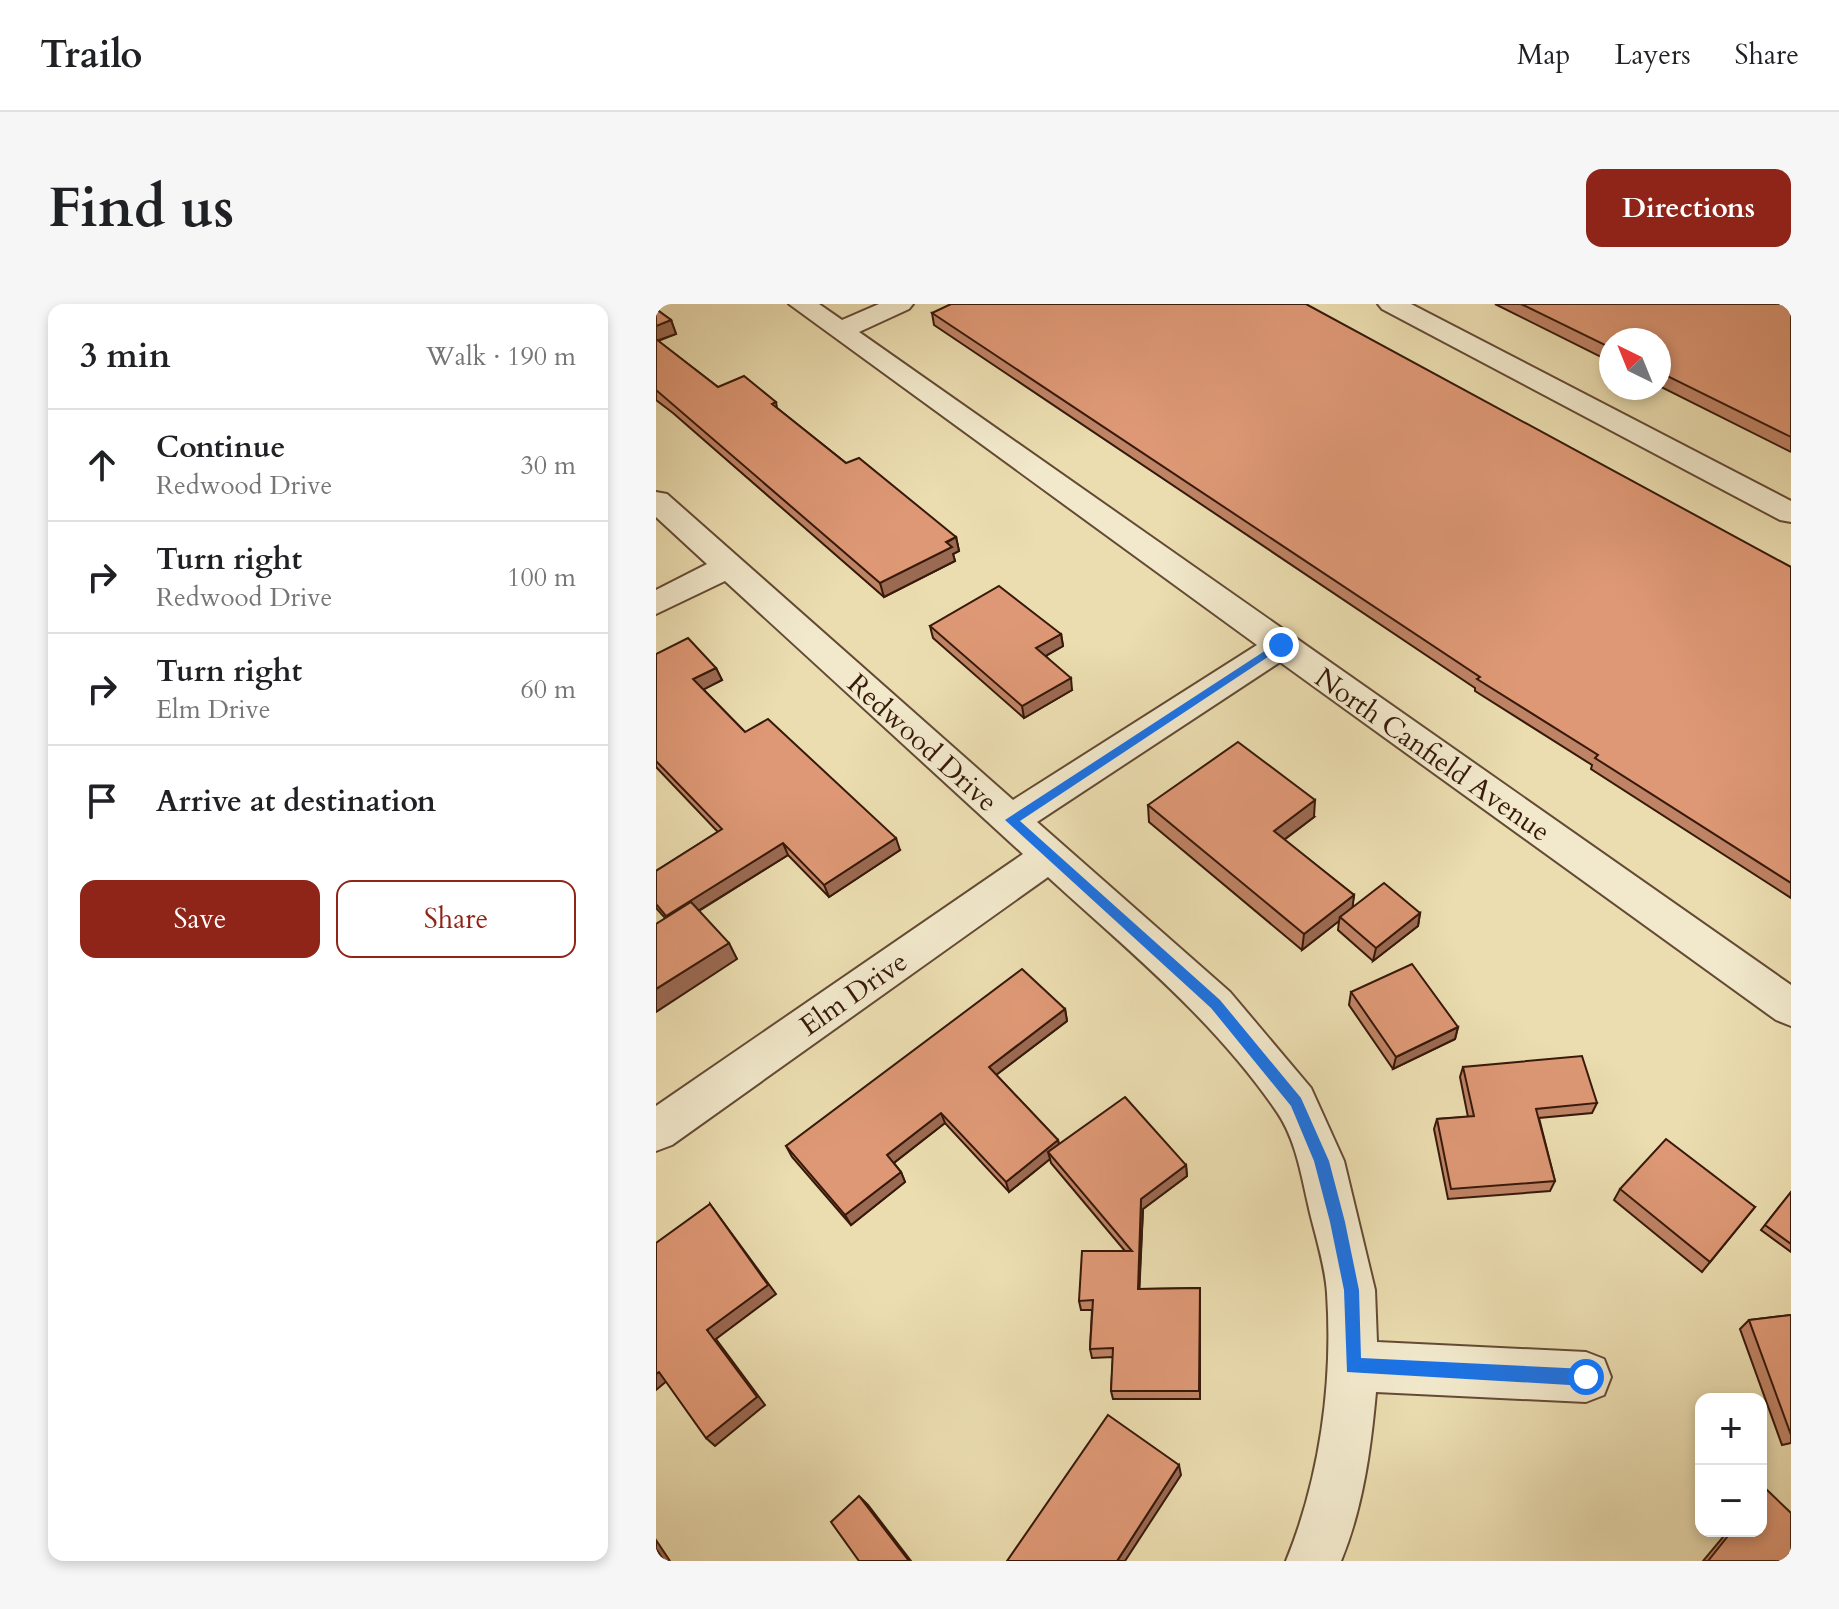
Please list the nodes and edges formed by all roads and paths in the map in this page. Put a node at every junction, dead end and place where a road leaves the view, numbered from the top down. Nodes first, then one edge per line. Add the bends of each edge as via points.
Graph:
1 (802, 304) edge
2 (900, 304) edge
3 (1391, 304) edge
4 (840, 331) junction
5 (656, 501) edge
6 (1791, 513) edge
7 (726, 567) junction
8 (656, 603) edge
9 (1281, 645) junction
10 (1011, 820) junction
11 (1051, 855) junction
12 (1791, 1008) edge
13 (656, 1131) edge
14 (1353, 1366) junction
15 (1586, 1377) dead end
16 (1313, 1561) edge

1 - 4 street, North Canfield Avenue
2 - 4 street
3 - 6 street
4 - 9 street, North Canfield Avenue
5 - 7 street, Redwood Drive
7 - 8 street
7 - 10 street, Redwood Drive
9 - 10 street
9 - 12 street, North Canfield Avenue
10 - 11 street, Redwood Drive
11 - 13 street, Elm Drive
11 - 14 street, Redwood Drive via 1215,1004 1296,1102 1321,1161 1338,1222 1351,1290
14 - 15 street
14 - 16 street, Redwood Drive via 1346,1443

